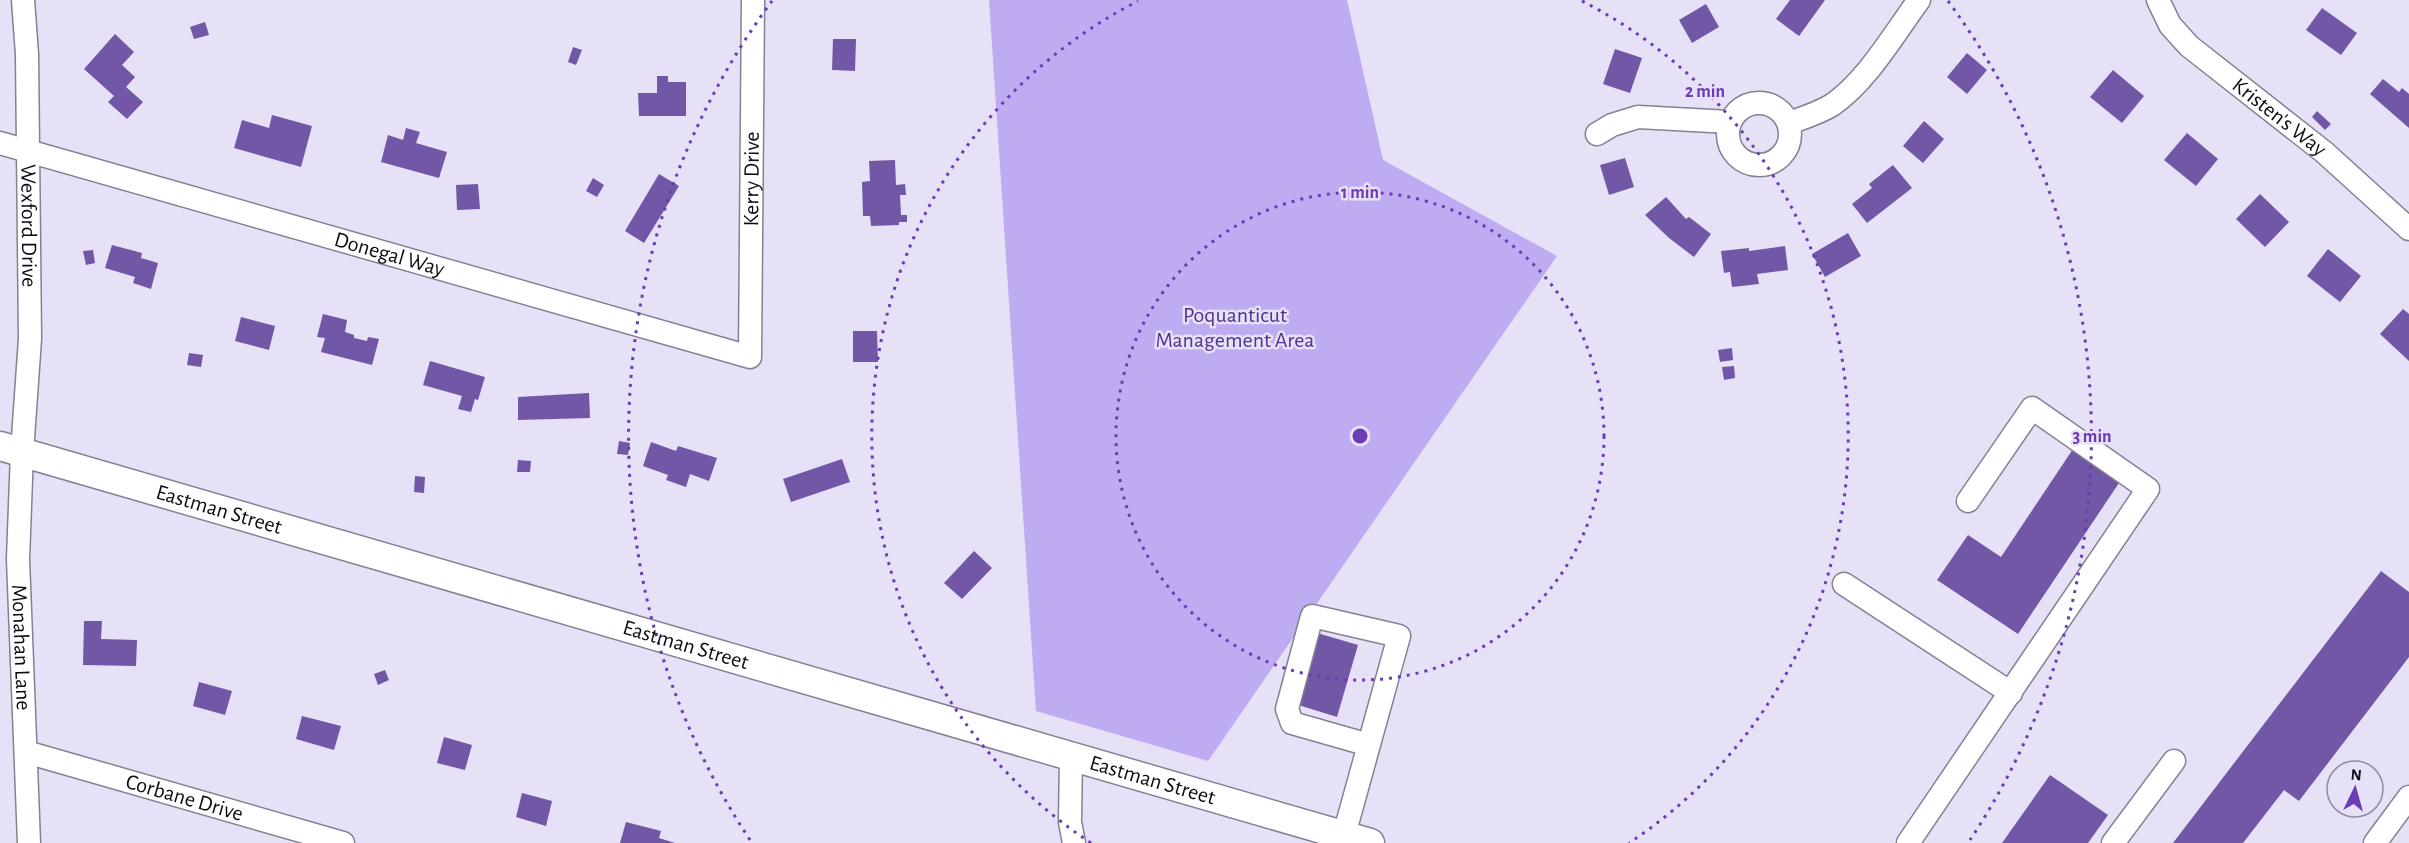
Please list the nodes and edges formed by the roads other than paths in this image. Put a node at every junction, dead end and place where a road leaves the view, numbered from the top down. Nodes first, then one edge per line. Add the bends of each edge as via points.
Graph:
1 (23, 0) edge
2 (753, 0) edge
3 (1919, 0) edge
4 (2158, 0) edge
5 (1730, 122) junction
6 (1789, 123) junction
7 (1597, 134) dead end
8 (0, 143) edge
9 (28, 152) junction
10 (2409, 229) edge
11 (750, 357) joint
12 (11, 449) edge
13 (1968, 501) dead end
14 (1844, 584) dead end
15 (2011, 693) junction
16 (1369, 745) junction
17 (26, 752) junction
18 (1071, 755) junction
19 (2174, 761) dead end
20 (2409, 797) edge
21 (1357, 839) edge
22 (28, 843) edge
23 (343, 843) edge
24 (1074, 843) edge
25 (1908, 843) edge
26 (2113, 843) edge
27 (2375, 843) edge

1 - 9 street, Wexford Drive
2 - 11 street, Kerry Drive
3 - 6 street via 1850,90 1830,106
4 - 10 street, Kristen's Way via 2170,25 2189,46 2324,152
5 - 6 street via 1744,106 1765,103 1775,107
5 - 6 street via 1727,133 1733,151 1748,164 1758,165 1768,164 1784,153 1789,144
5 - 7 street via 1638,117
8 - 9 street, Donegal Way
9 - 11 street, Donegal Way
9 - 12 street, Wexford Drive via 30,339
12 - 17 street, Monahan Lane
12 - 18 main road, Eastman Street
13 - 15 street via 2032,408 2148,489
14 - 15 street
15 - 25 street
16 - 16 street via 1399,636 1312,616 1287,709 1292,723
16 - 21 street
17 - 22 street, Monahan Lane
17 - 23 street, Corbane Drive
18 - 21 main road, Eastman Street
18 - 24 street via 1070,822
19 - 26 street
20 - 27 street

